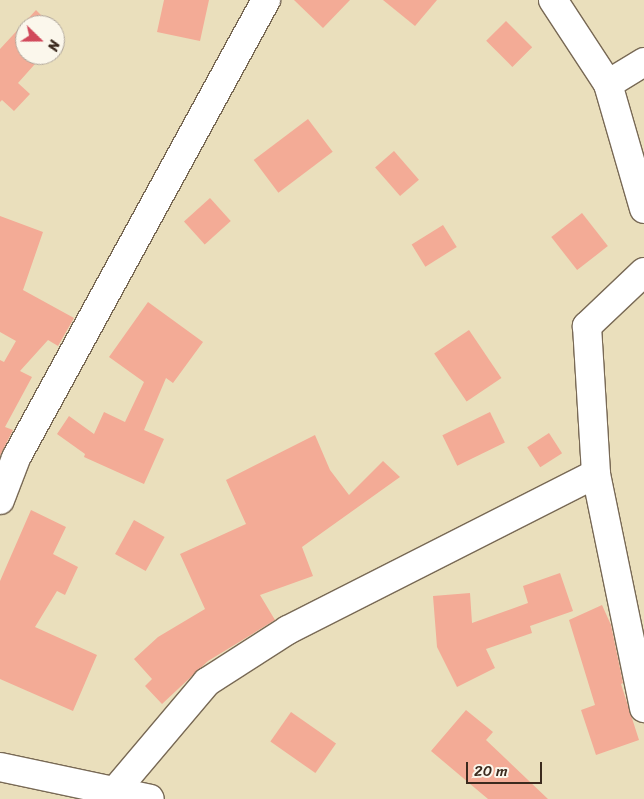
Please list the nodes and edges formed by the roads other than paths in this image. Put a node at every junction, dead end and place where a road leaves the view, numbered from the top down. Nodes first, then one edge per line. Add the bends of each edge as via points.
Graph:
1 (266, 0) edge
2 (553, 0) edge
3 (644, 62) edge
4 (608, 84) junction
5 (644, 209) edge
6 (644, 272) edge
7 (596, 474) junction
8 (0, 500) edge
9 (644, 708) edge
10 (0, 767) edge
11 (114, 792) junction
12 (150, 799) edge

1 - 8 street via 16,458
2 - 4 street
3 - 4 street
4 - 5 street
6 - 7 street via 587,326
7 - 9 street
7 - 11 street via 288,630 207,682
10 - 11 street
11 - 12 street

